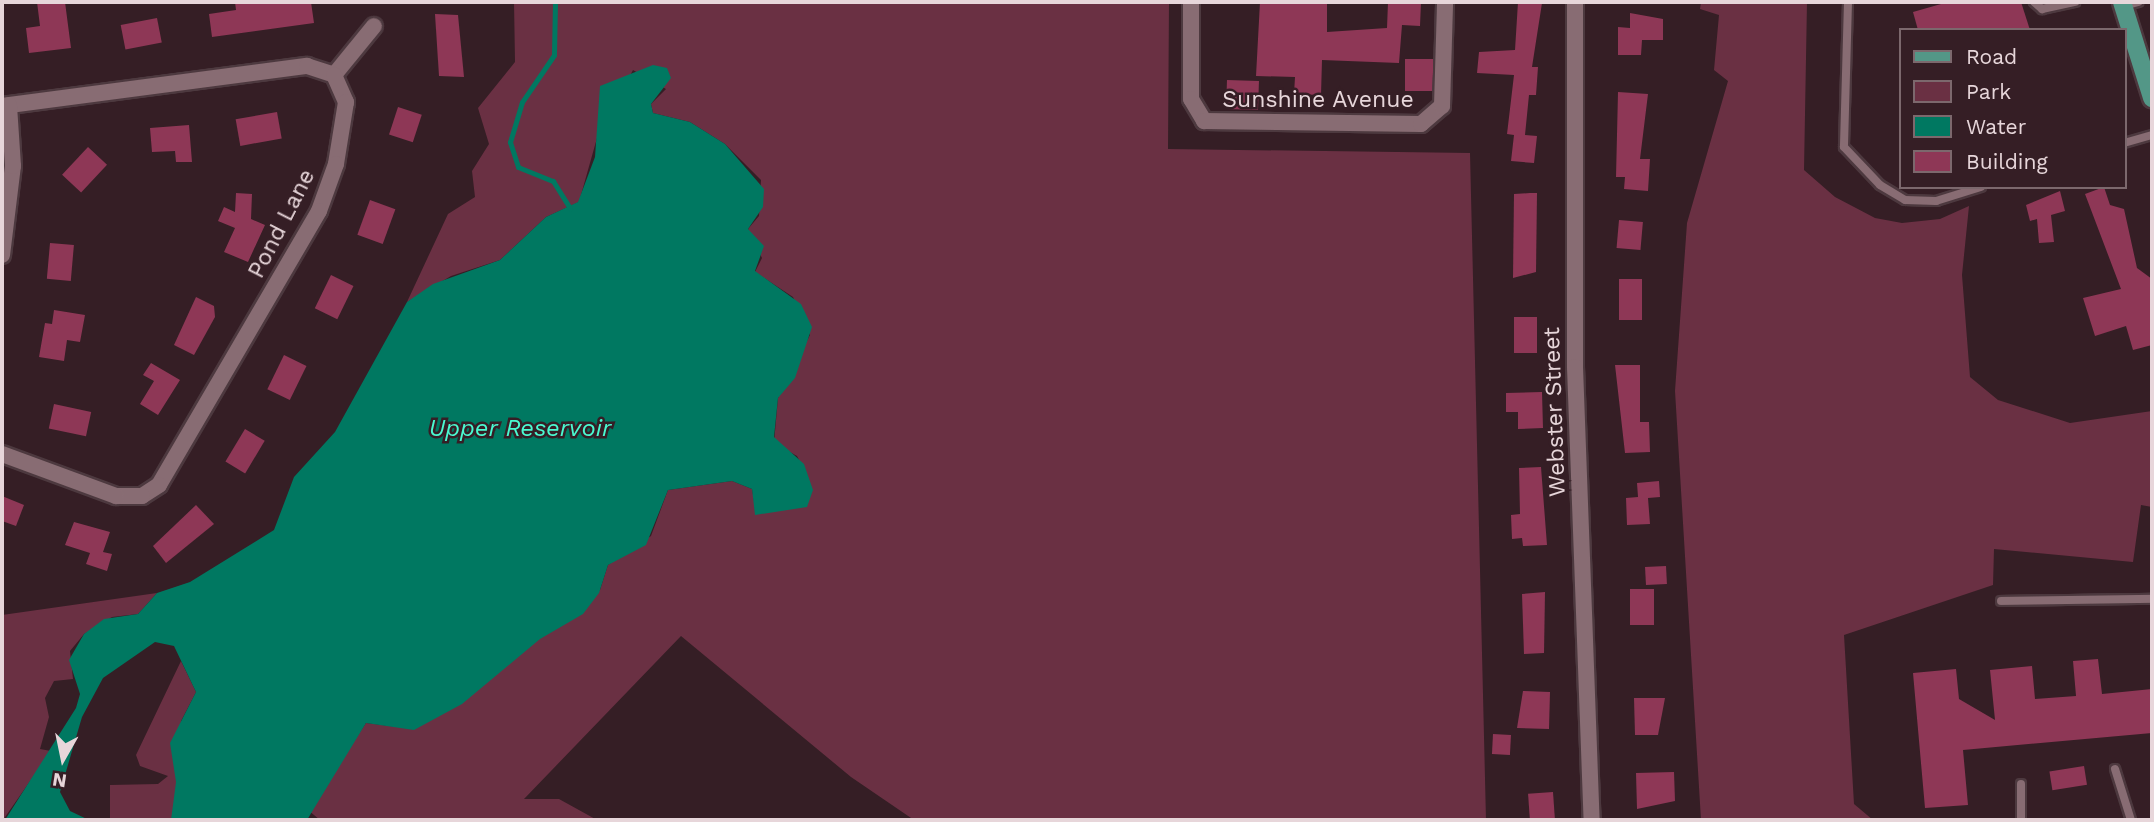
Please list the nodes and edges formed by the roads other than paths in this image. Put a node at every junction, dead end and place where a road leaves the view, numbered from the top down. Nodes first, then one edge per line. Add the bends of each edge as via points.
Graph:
1 (1191, 2) edge
2 (1445, 2) edge
3 (1574, 2) edge
4 (1848, 2) edge
5 (2034, 2) edge
6 (2075, 2) edge
7 (2128, 3) edge
8 (374, 26) dead end
9 (334, 75) junction
10 (2152, 98) edge
11 (6, 106) edge
12 (2152, 135) edge
13 (2126, 142) edge
14 (1975, 189) edge
15 (2, 255) edge
16 (2, 454) edge
17 (2152, 599) edge
18 (2001, 601) dead end
19 (2115, 769) dead end
20 (2021, 784) dead end
21 (1592, 820) edge
22 (2021, 820) edge
23 (2131, 820) edge

1 - 2 street, Sunshine Avenue via 1191,99 1198,117 1219,124 1421,124 1437,117 1445,91
3 - 21 street, Webster Street via 1575,367
4 - 14 lane via 1844,147 1905,200 1936,201
5 - 6 lane via 2042,9
7 - 10 main road
8 - 9 street
9 - 11 street via 297,66
9 - 16 street, Pond Lane via 346,102 326,196 167,477 151,492 125,497
11 - 15 street via 13,166
12 - 13 lane
17 - 18 lane
19 - 23 lane
20 - 22 lane

